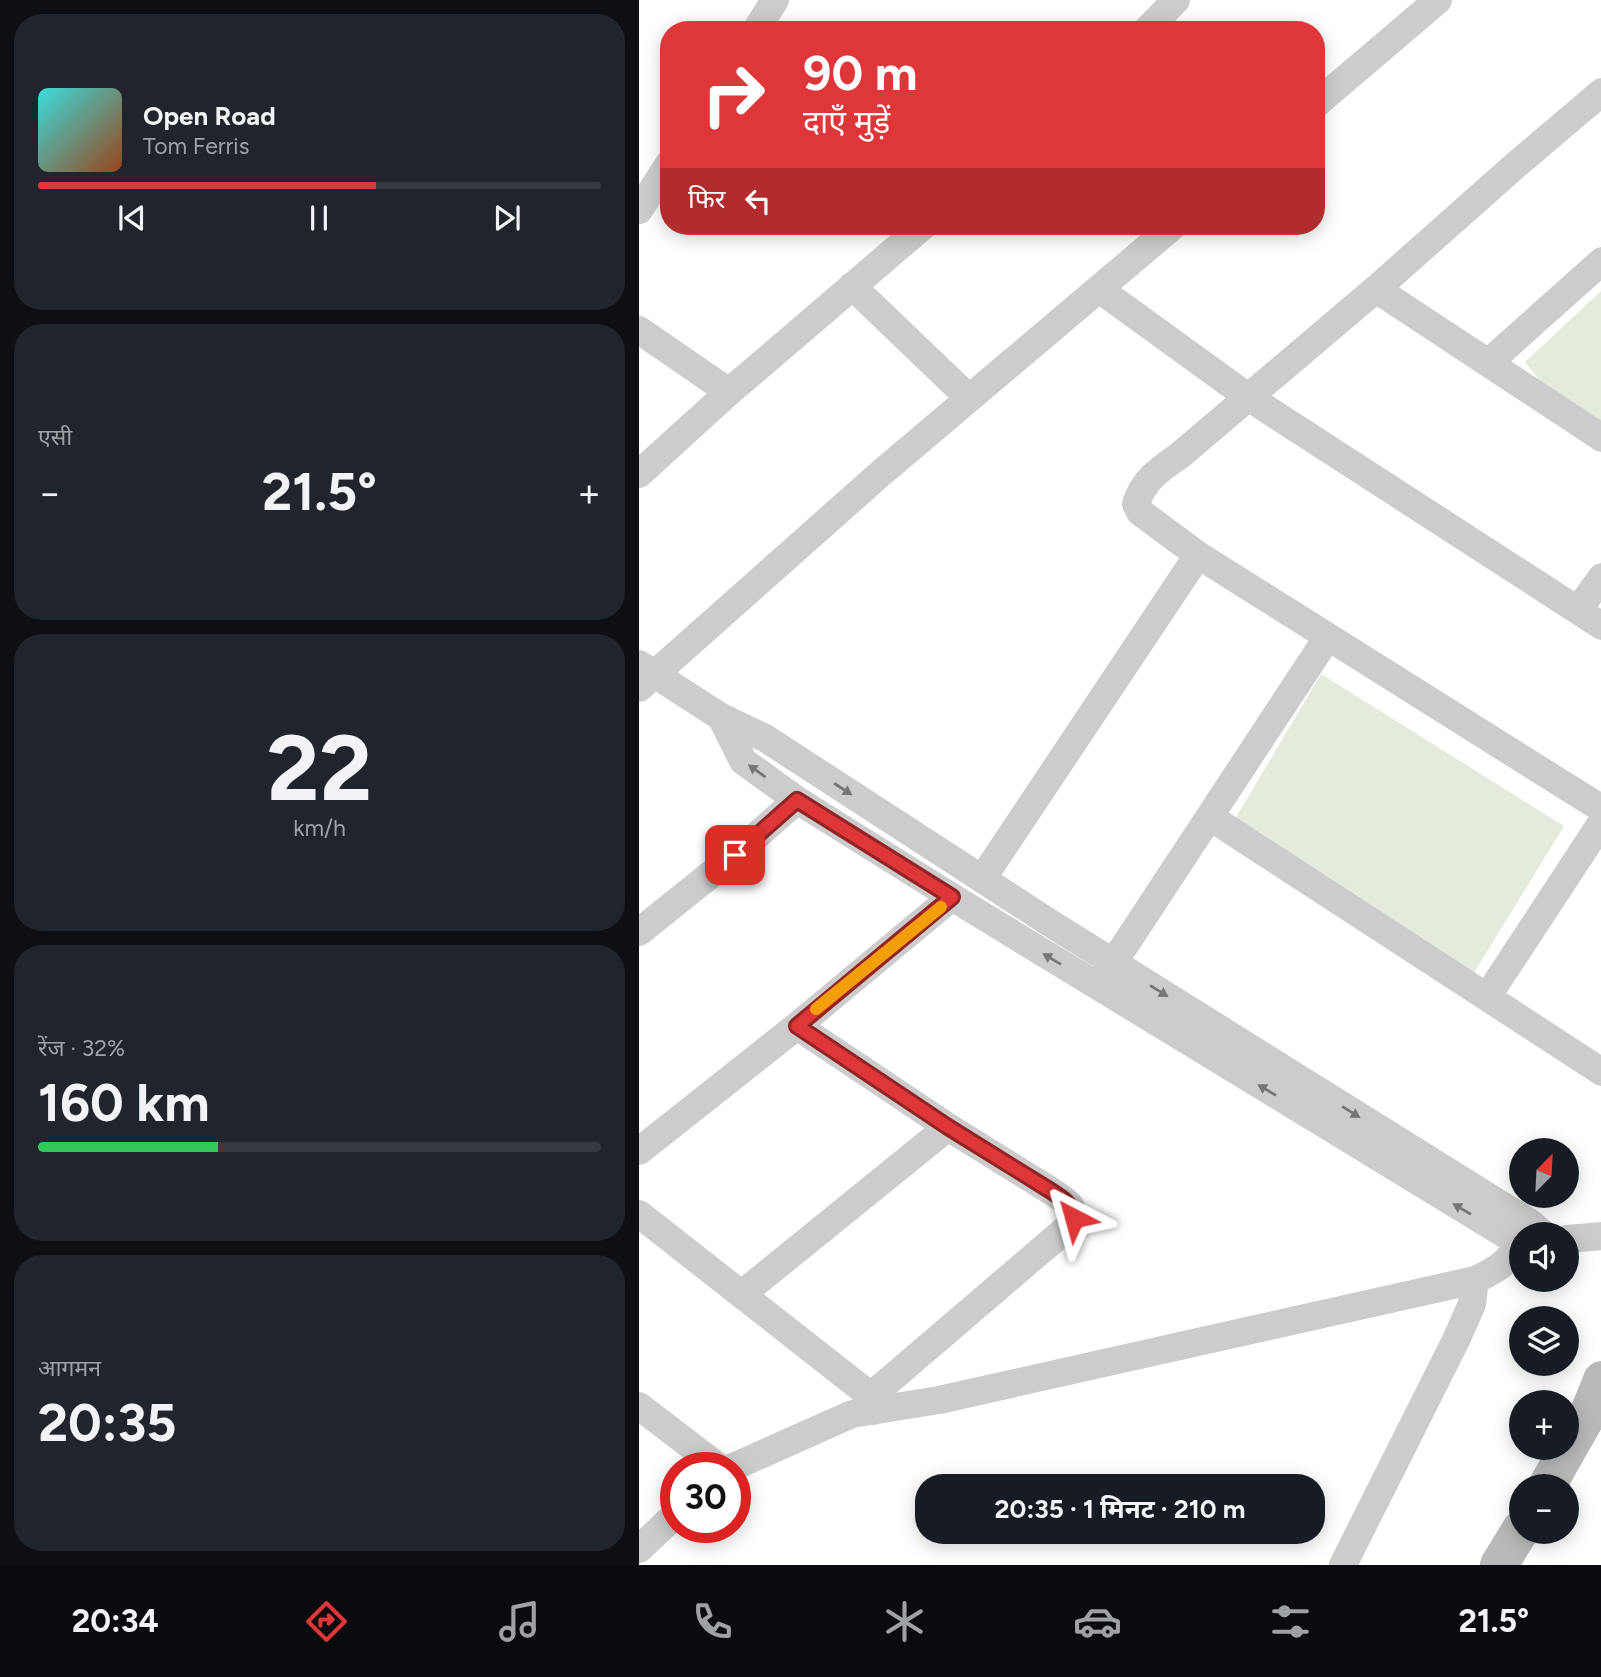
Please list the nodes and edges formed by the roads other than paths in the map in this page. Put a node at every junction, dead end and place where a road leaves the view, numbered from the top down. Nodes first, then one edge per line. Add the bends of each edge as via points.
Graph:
1 (775, 0) edge
2 (1176, 0) edge
3 (1426, 2) edge
4 (762, 21) edge
5 (1156, 21) edge
6 (1601, 92) edge
7 (1325, 96) edge
8 (660, 178) edge
9 (639, 210) edge
10 (912, 235) edge
11 (1162, 235) edge
12 (1601, 261) edge
13 (852, 286) junction
14 (1099, 289) junction
15 (1376, 289) junction
16 (639, 330) edge
17 (1488, 363) junction
18 (729, 392) junction
19 (1248, 397) junction
20 (969, 398) junction
21 (1601, 438) edge
22 (639, 474) edge
23 (1198, 555) junction
24 (1601, 577) edge
25 (1578, 610) junction
26 (1601, 626) edge
27 (1327, 638) junction
28 (644, 676) edge
29 (721, 718) junction
30 (797, 800) junction
31 (1601, 809) edge
32 (1210, 817) junction
33 (1601, 822) edge
34 (982, 879) junction
35 (952, 897) junction
36 (639, 932) edge
37 (1114, 962) junction
38 (1098, 986) junction
39 (1487, 997) junction
40 (797, 1026) junction
41 (1601, 1072) edge
42 (948, 1127) junction
43 (639, 1151) edge
44 (639, 1214) edge
45 (1509, 1225) edge
46 (1509, 1226) edge
47 (1601, 1236) edge
48 (1579, 1238) edge
49 (1509, 1259) edge
50 (1475, 1280) junction
51 (742, 1294) junction
52 (1598, 1400) edge
53 (872, 1403) junction
54 (639, 1406) edge
55 (699, 1452) edge
56 (751, 1459) edge
57 (1554, 1474) edge
58 (660, 1529) edge
59 (1512, 1544) edge
60 (639, 1549) edge
61 (1343, 1565) edge
62 (1499, 1565) edge

1 - 4 street
2 - 5 street
3 - 7 street
6 - 15 street
8 - 9 street
10 - 13 street
11 - 14 street
12 - 17 street
13 - 18 street
13 - 20 street
14 - 19 street
14 - 20 street
15 - 17 street
15 - 19 street
16 - 18 street
17 - 21 street
18 - 22 street
19 - 23 street via 1158,470 1138,496 1140,512
19 - 25 street
20 - 28 street
23 - 27 street
23 - 34 street
24 - 25 street
25 - 26 street
27 - 31 street
27 - 32 street
28 - 29 street
30 -> 29 street via 743,761
29 -> 34 street via 765,738
30 - 35 street
30 - 36 street
32 - 37 street
32 - 39 street
33 - 39 street
34 - 37 street
38 -> 35 street
35 - 40 street
37 - 38 street
37 -> 45 street
46 -> 38 street
39 - 41 street
40 - 42 street
40 - 43 street
42 - 51 street
42 - 53 street via 1066,1201 1074,1218
44 - 51 street
47 - 48 street
49 - 50 street
50 - 53 street via 939,1400
50 - 61 street via 1472,1304 1456,1340
51 - 53 street
52 - 57 street
53 - 56 street
54 - 55 street
58 - 60 street
59 - 62 street

